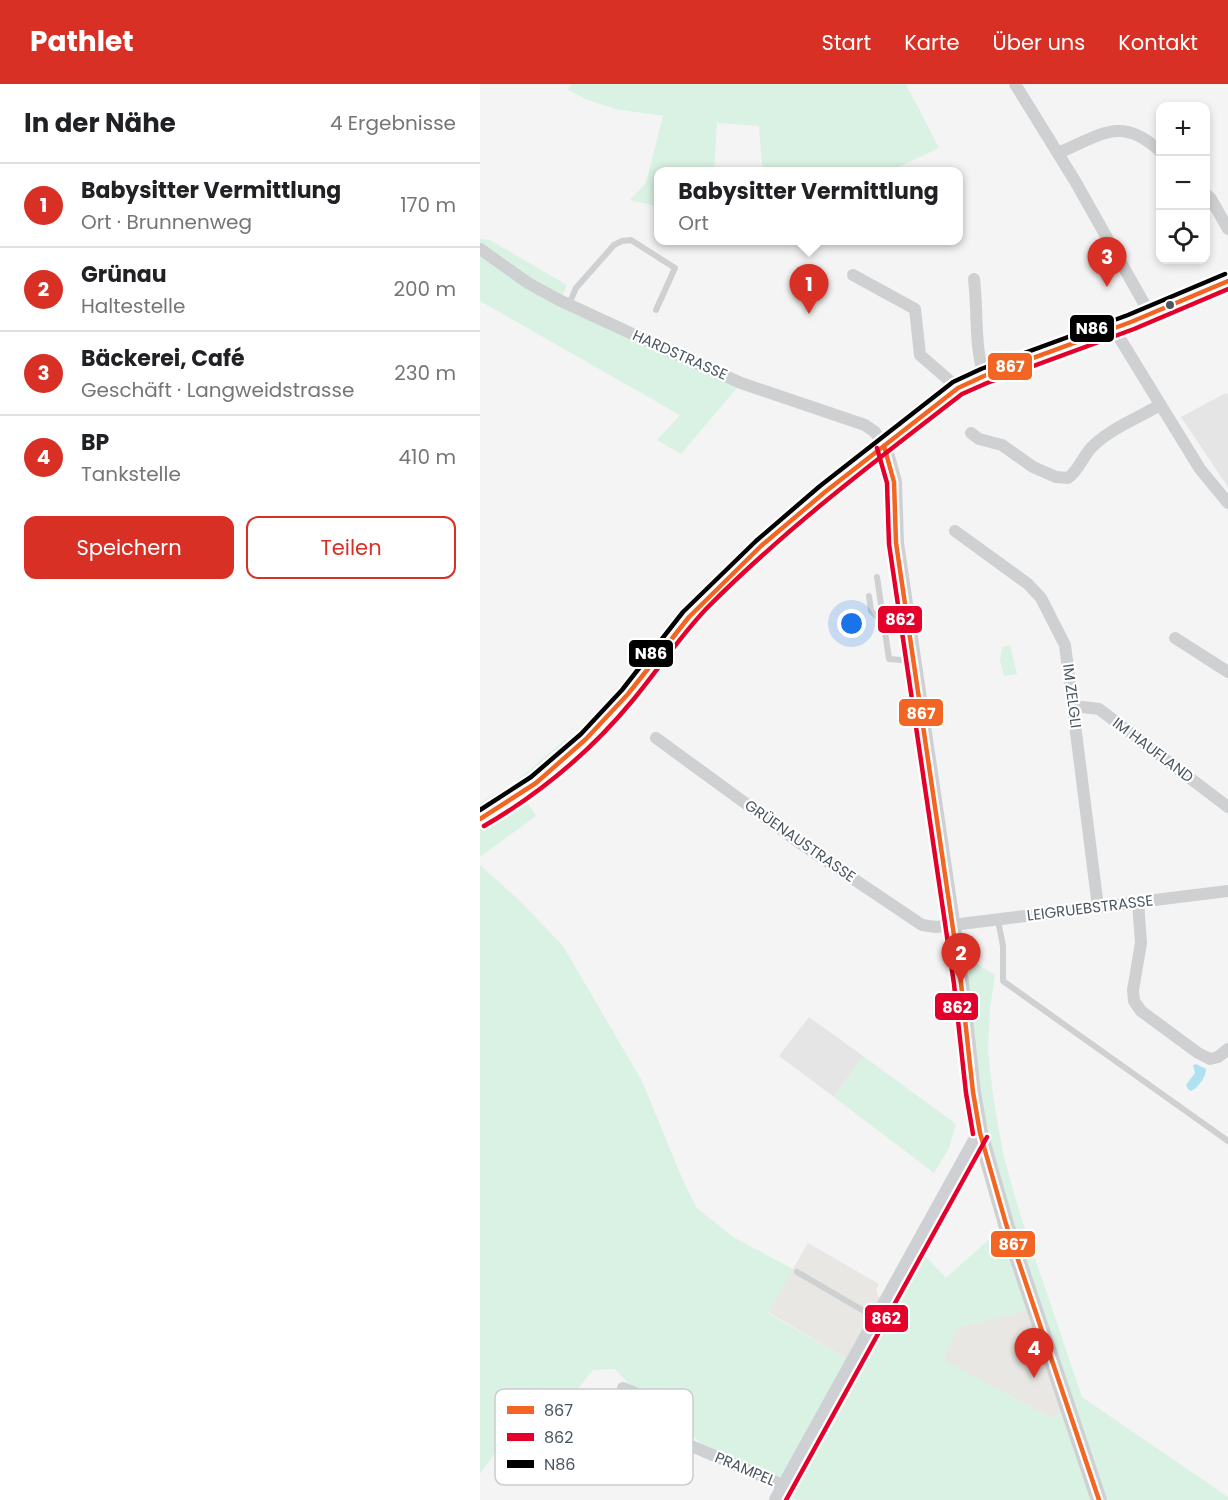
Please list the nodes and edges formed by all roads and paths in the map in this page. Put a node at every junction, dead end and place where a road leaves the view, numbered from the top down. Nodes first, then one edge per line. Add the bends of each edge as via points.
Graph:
1 (1015, 84) edge
2 (1156, 147) edge
3 (1058, 153) junction
4 (1210, 198) edge
5 (1228, 230) edge
6 (480, 249) edge
7 (853, 275) dead end
8 (975, 279) dead end
9 (1228, 281) edge
10 (569, 305) junction
11 (656, 310) dead end
12 (1150, 314) junction
13 (1114, 329) junction
14 (984, 376) junction
15 (958, 388) junction
16 (1160, 405) junction
17 (971, 433) dead end
18 (884, 446) junction
19 (1228, 503) edge
20 (955, 531) dead end
21 (877, 576) dead end
22 (869, 596) dead end
23 (884, 622) junction
24 (1175, 638) dead end
25 (913, 661) junction
26 (1228, 672) edge
27 (1074, 706) junction
28 (656, 738) dead end
29 (1228, 807) edge
30 (480, 819) edge
31 (1228, 891) edge
32 (1138, 902) junction
33 (1098, 907) junction
34 (998, 920) junction
35 (951, 925) junction
36 (1228, 1049) edge
37 (980, 1133) junction
38 (1228, 1141) edge
39 (797, 1272) dead end
40 (876, 1318) junction
41 (693, 1448) edge
42 (781, 1493) edge
43 (1099, 1500) edge

1 - 3 street
2 - 3 street via 1130,131 1113,130
3 - 12 street
4 - 5 street
6 - 10 street, HARDSTRASSE via 528,283
7 - 15 street via 915,309 920,355
8 - 14 street via 976,340
9 - 12 main road
10 - 11 lane via 576,288 614,245 632,240 675,268
10 - 18 street, HARDSTRASSE via 741,383 865,425 876,432
12 - 13 main road
13 - 14 main road
13 - 16 street
14 - 15 main road
15 - 18 main road
16 - 17 street via 1105,437 1068,478 1033,467 1002,445 980,440
16 - 19 street via 1200,469
18 - 25 main road via 894,482 896,543
18 - 30 main road via 776,534 700,605 617,707 577,749 522,794
20 - 27 street, IM ZELGLI via 1028,584 1041,598 1065,645
21 - 23 lane
22 - 23 lane via 871,611
23 - 25 lane via 889,658
24 - 26 street
25 - 35 main road
27 - 29 street, IM HAUFLAND via 1100,709
27 - 33 street, IM ZELGLI
28 - 35 street, GRÜENAUSTRASSE via 912,919 922,925
31 - 32 street, LEIGRUEBSTRASSE
32 - 33 street, LEIGRUEBSTRASSE
32 - 36 street via 1141,943 1134,1001 1141,1011 1198,1053 1218,1058
33 - 34 street, LEIGRUEBSTRASSE
34 - 35 street, LEIGRUEBSTRASSE
34 - 38 lane via 1004,981
35 - 37 main road
37 - 40 main road
37 - 43 main road via 1009,1235
39 - 40 lane
40 - 42 main road
41 - 42 street, PRAMPEL

